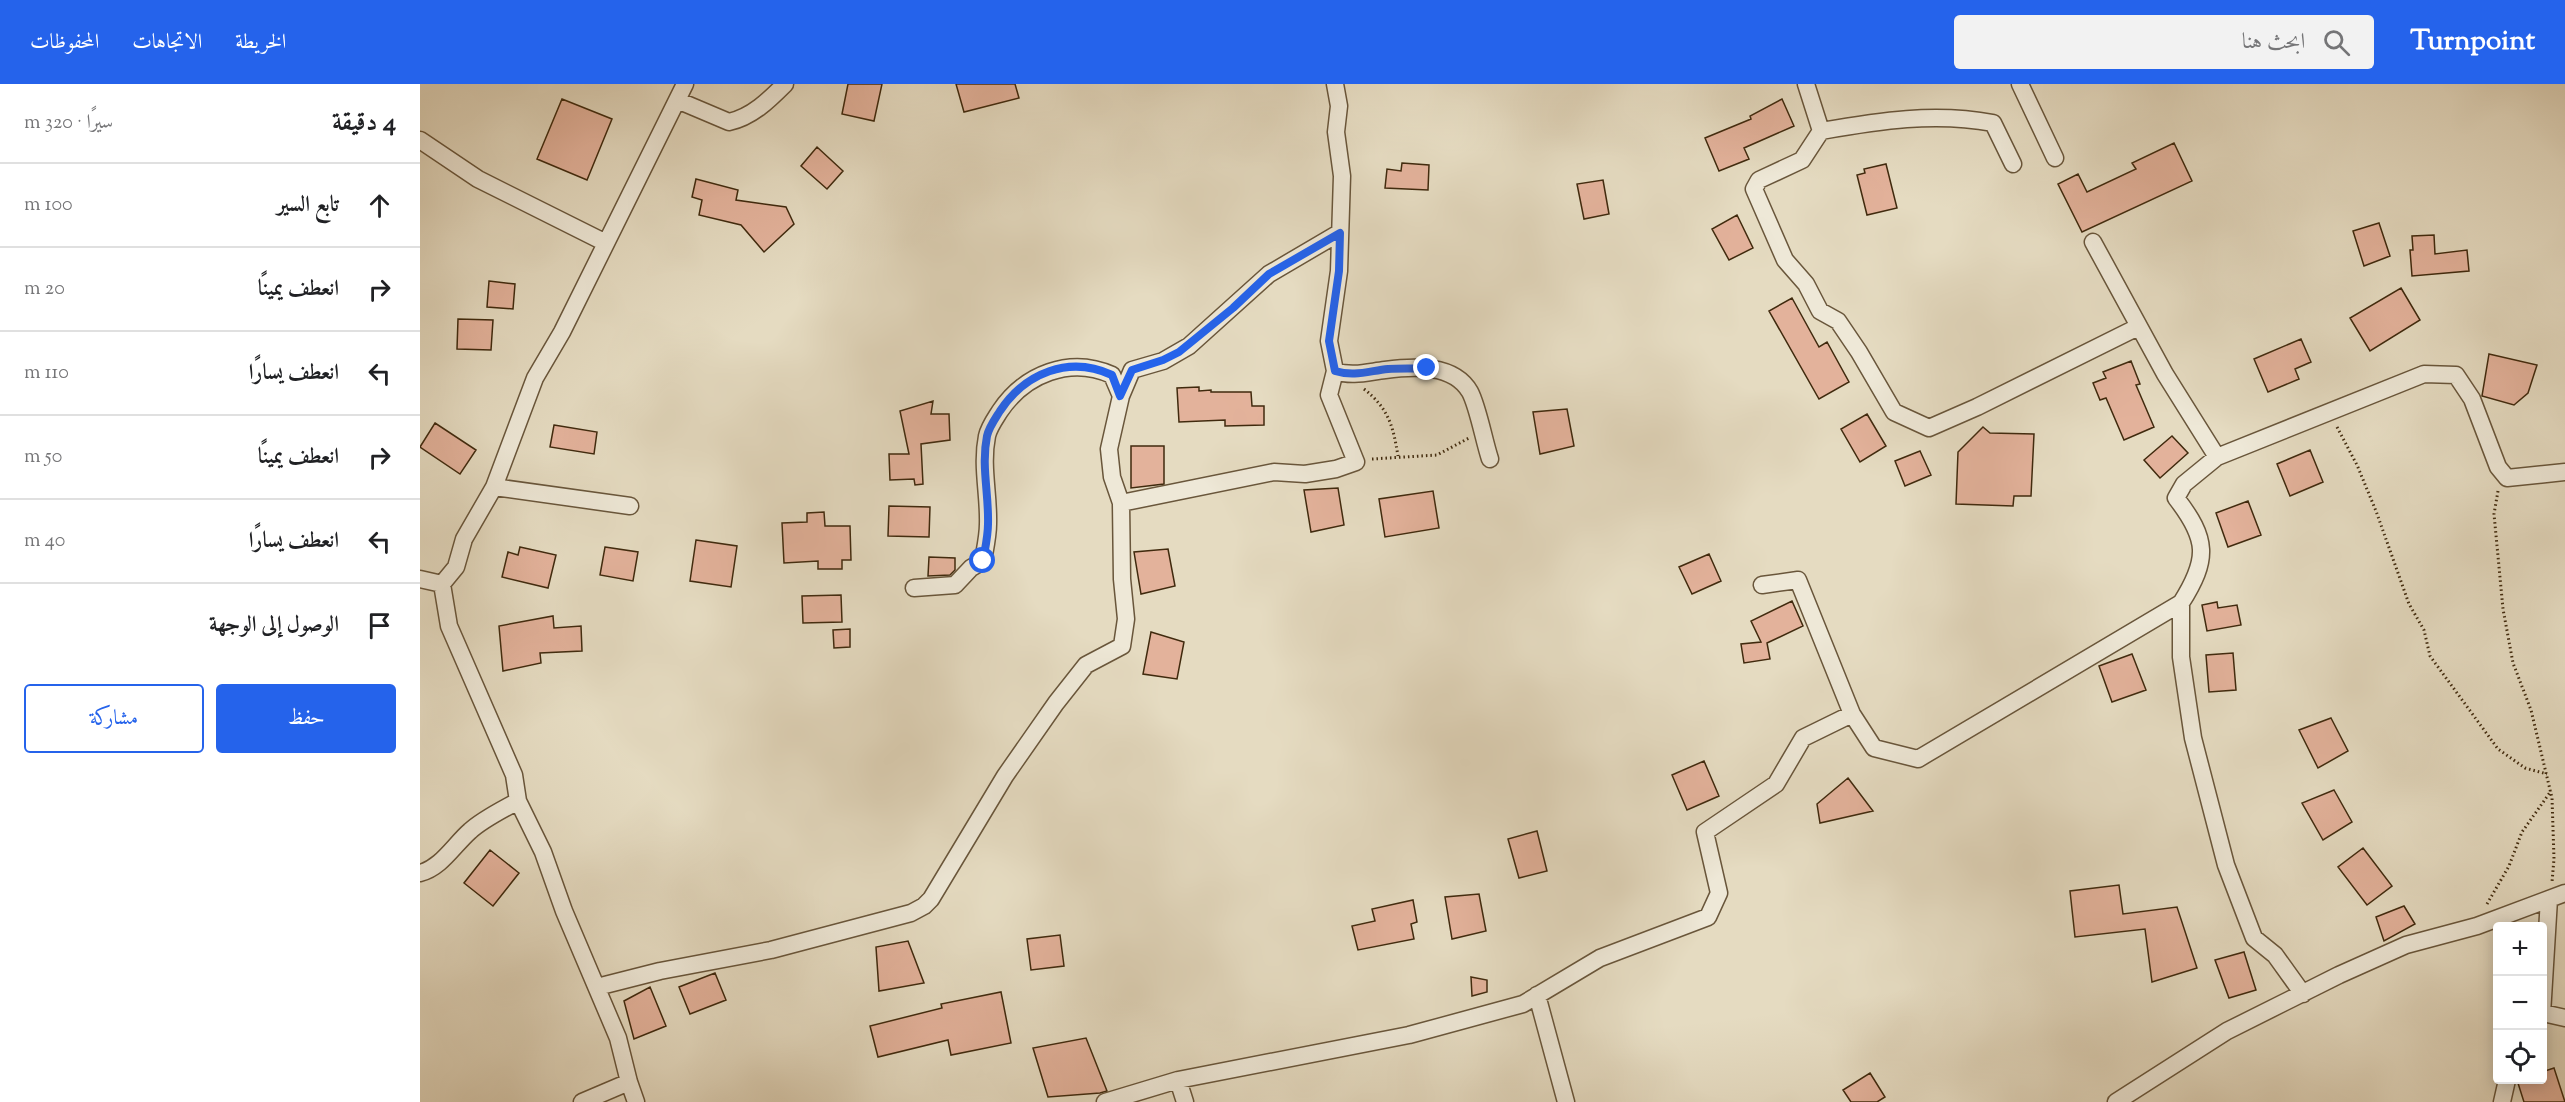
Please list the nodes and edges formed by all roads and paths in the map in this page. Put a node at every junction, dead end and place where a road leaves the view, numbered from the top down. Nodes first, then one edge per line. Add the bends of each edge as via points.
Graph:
1 (685, 84) edge
2 (785, 84) edge
3 (1335, 84) edge
4 (1806, 84) edge
5 (2020, 84) edge
6 (677, 100) junction
7 (1821, 131) junction
8 (420, 140) edge
9 (2055, 158) dead end
10 (2013, 164) dead end
11 (1340, 233) junction
12 (2093, 242) dead end
13 (606, 243) junction
14 (2138, 327) junction
15 (1340, 373) junction
16 (1120, 396) junction
17 (2329, 412) junction
18 (1482, 433) junction
19 (1398, 456) junction
20 (2217, 457) junction
21 (1490, 459) dead end
22 (1356, 462) junction
23 (2565, 472) edge
24 (2507, 478) junction
25 (494, 487) junction
26 (1121, 503) junction
27 (630, 506) dead end
28 (420, 579) edge
29 (442, 584) junction
30 (1762, 585) dead end
31 (914, 588) dead end
32 (2181, 603) junction
33 (1852, 714) junction
34 (2547, 774) junction
35 (2551, 792) junction
36 (518, 801) junction
37 (420, 873) edge
38 (2557, 896) edge
39 (2477, 926) junction
40 (2547, 980) edge
41 (597, 987) junction
42 (2303, 994) junction
43 (1537, 995) junction
44 (2547, 1014) edge
45 (2565, 1018) edge
46 (1179, 1080) junction
47 (629, 1082) junction
48 (2506, 1084) edge
49 (582, 1102) edge
50 (636, 1102) edge
51 (1105, 1102) edge
52 (1185, 1102) edge
53 (1566, 1102) edge
54 (2116, 1102) edge
55 (2502, 1102) edge

1 - 6 street
2 - 6 street via 767,103 729,122
3 - 11 street via 1342,176
4 - 7 street
5 - 9 street
6 - 13 street
7 - 10 street via 1911,117 1964,117 1993,123
7 - 14 street via 1802,160 1759,180 1754,189 1785,260 1806,284 1820,310 1838,321 1894,412 1929,428
8 - 13 street via 478,179
11 - 15 street via 1329,341
11 - 16 street via 1269,274 1179,352 1132,370
12 - 14 street
13 - 25 street via 535,378
14 - 20 street
15 - 18 street via 1427,368 1455,375 1470,392
15 - 19 path via 1374,396 1393,423
15 - 22 street via 1329,395
16 - 26 street via 1109,449 1112,477
16 - 31 street via 1112,375 1097,368 1052,370 1019,387 987,433 984,482 988,524 983,561 955,585
17 - 20 street
17 - 24 street via 2424,374 2457,375 2472,399 2498,467
17 - 34 path via 2361,474 2409,604 2424,630 2430,656 2498,749 2525,768
18 - 19 path via 1437,455
18 - 21 street
19 - 22 path
20 - 32 street via 2184,484 2176,498 2193,520 2202,554 2197,578
22 - 26 street via 1305,474 1274,472
23 - 24 street
24 - 34 path via 2498,489 2494,514 2502,609 2513,663 2531,710
25 - 27 street
25 - 29 street via 464,539 456,567
26 - 41 street via 1126,619 1122,646 1086,665 1056,703 1005,776 932,899 911,913 771,950
28 - 29 street
29 - 36 street via 449,626 514,775
30 - 33 street via 1798,580
32 - 33 street via 1918,759 1875,748
32 - 42 street via 2181,657 2193,738 2226,865 2254,938 2275,955
33 - 43 street via 1803,738 1776,784 1706,832 1719,893 1708,917 1600,958
34 - 35 path
35 - 38 path
35 - 39 path via 2522,832
36 - 37 street via 472,830 441,861
36 - 41 street via 543,852
38 - 39 street
38 - 40 street
39 - 42 street via 2406,945
41 - 47 street via 618,1038
42 - 54 street via 2227,1031
43 - 46 street via 1522,1004 1409,1035
43 - 53 street
44 - 45 street
46 - 51 street
46 - 52 street
47 - 49 street
47 - 50 street
48 - 55 street

